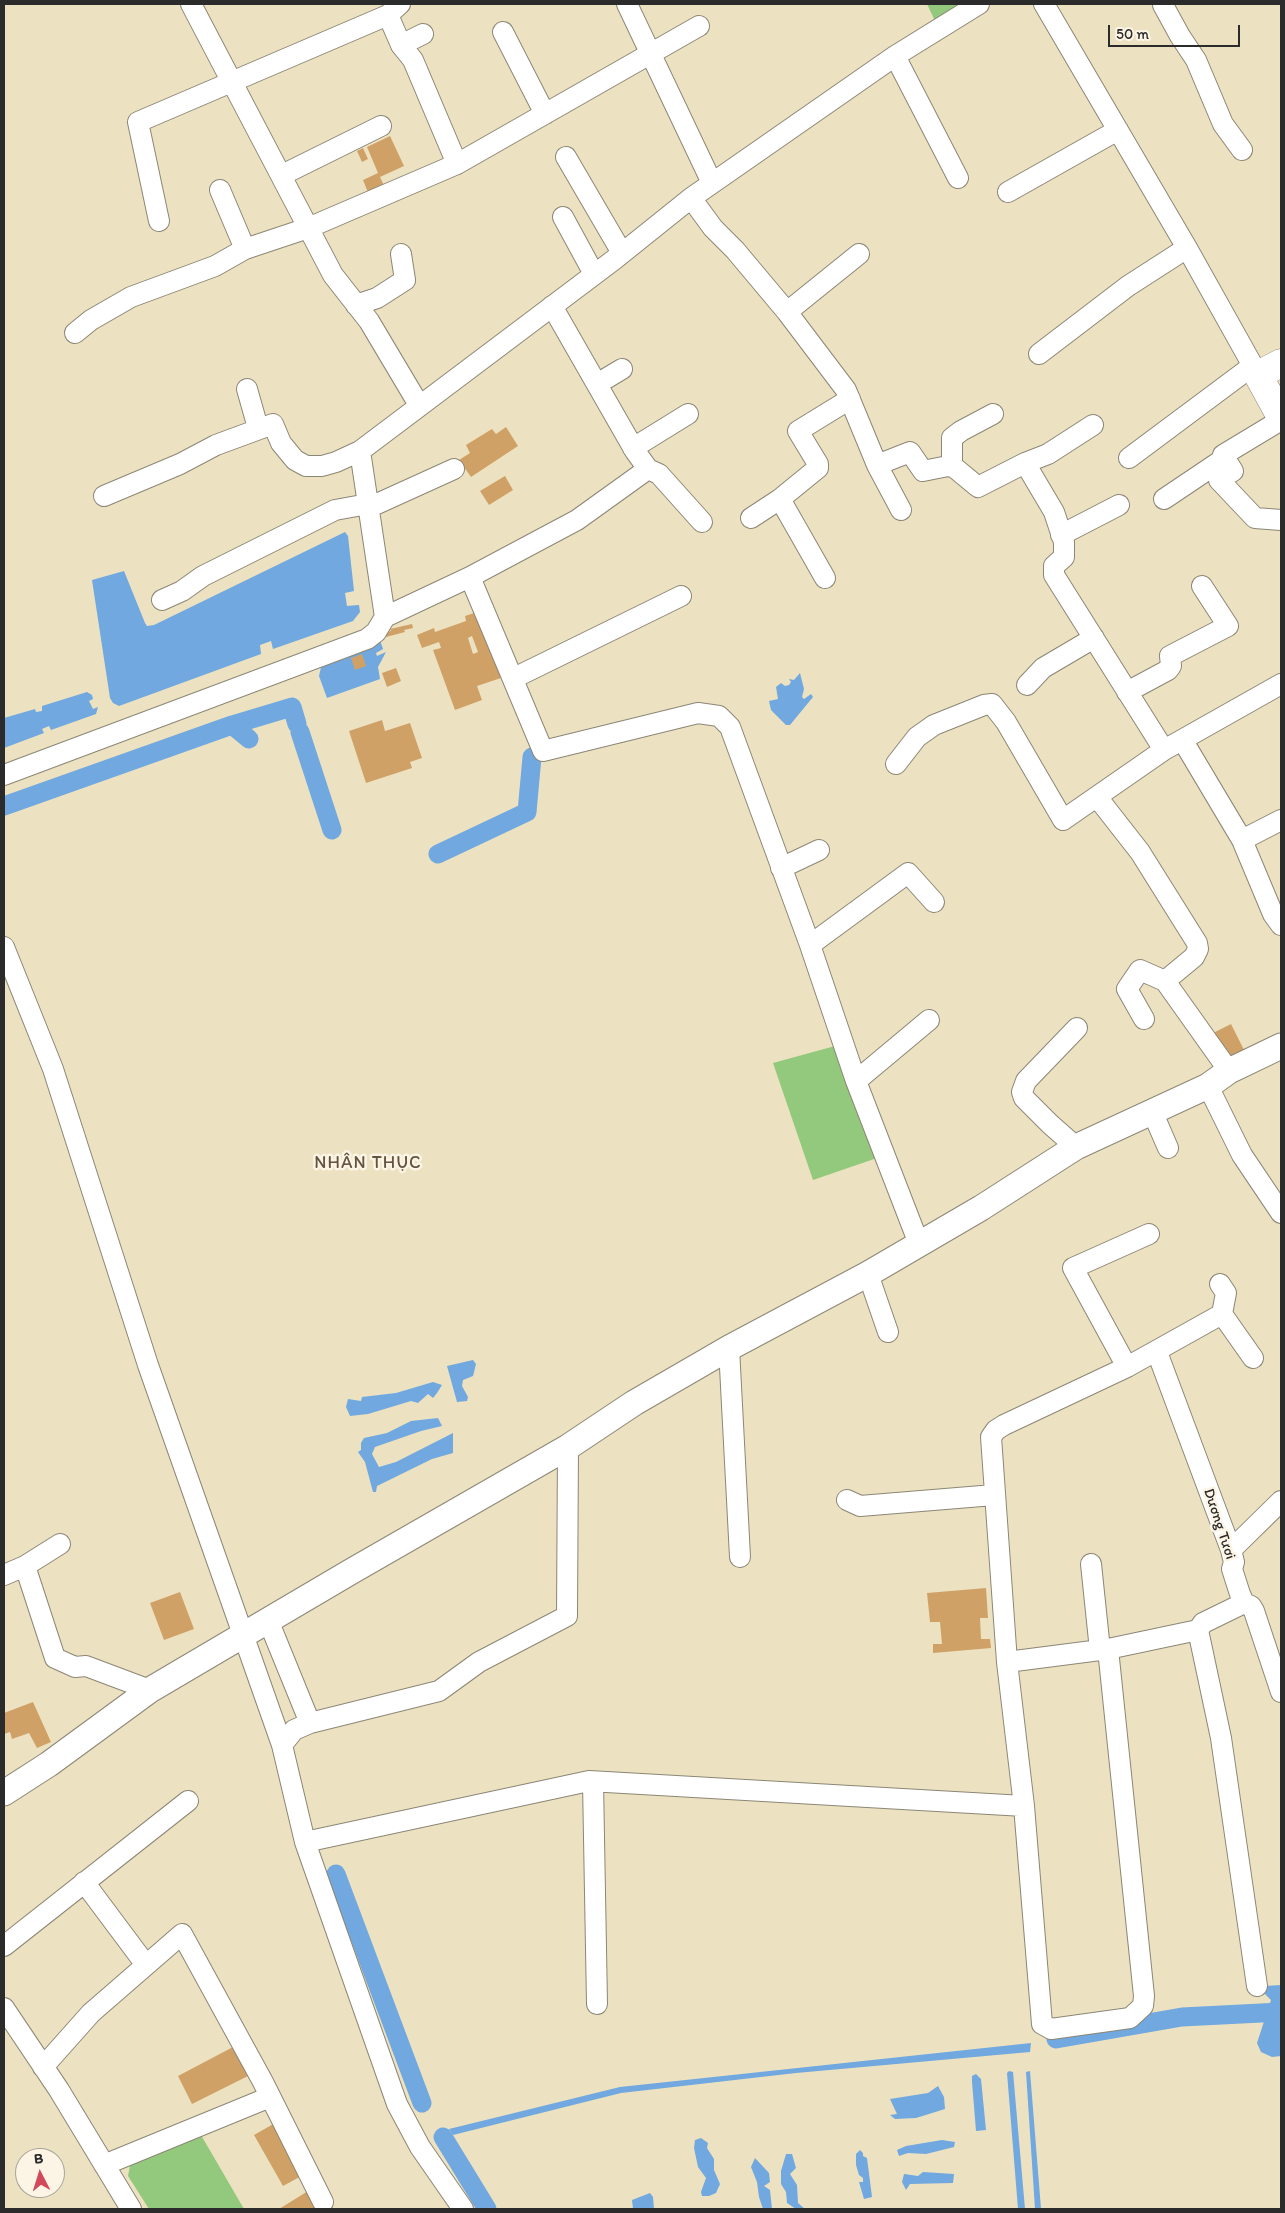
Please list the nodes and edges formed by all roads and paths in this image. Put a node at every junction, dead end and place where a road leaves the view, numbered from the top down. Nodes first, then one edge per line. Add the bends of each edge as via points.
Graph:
1 (190, 4) edge
2 (979, 4) edge
3 (1044, 4) edge
4 (1163, 4) edge
5 (634, 6) edge
6 (394, 9) edge
7 (699, 26) dead end
8 (503, 32) dead end
9 (423, 34) dead end
10 (401, 45) junction
11 (651, 55) junction
12 (895, 56) junction
13 (232, 81) junction
14 (545, 114) junction
15 (381, 126) dead end
16 (1118, 130) junction
17 (1242, 150) dead end
18 (566, 157) dead end
19 (457, 164) junction
20 (282, 175) junction
21 (958, 178) dead end
22 (712, 183) junction
23 (220, 190) dead end
24 (1008, 192) dead end
25 (691, 198) junction
26 (563, 217) dead end
27 (159, 221) dead end
28 (308, 228) junction
29 (1187, 248) junction
30 (245, 249) junction
31 (622, 253) junction
32 (402, 254) dead end
33 (859, 254) dead end
34 (594, 274) junction
35 (356, 305) junction
36 (552, 306) junction
37 (787, 312) junction
38 (75, 333) dead end
39 (1039, 354) dead end
40 (1263, 368) edge
41 (622, 369) dead end
42 (597, 384) junction
43 (247, 389) dead end
44 (850, 398) junction
45 (419, 405) junction
46 (688, 414) dead end
47 (993, 414) dead end
48 (1281, 418) edge
49 (1093, 425) dead end
50 (258, 428) junction
51 (633, 448) junction
52 (360, 451) junction
53 (1129, 458) dead end
54 (1226, 458) junction
55 (1025, 463) junction
56 (877, 465) junction
57 (952, 467) junction
58 (648, 468) junction
59 (454, 470) dead end
60 (104, 496) dead end
61 (780, 499) junction
62 (1164, 499) dead end
63 (1119, 505) dead end
64 (368, 506) junction
65 (902, 510) dead end
66 (751, 518) dead end
67 (1281, 520) edge
68 (702, 522) dead end
69 (1061, 535) junction
70 (470, 576) junction
71 (825, 578) dead end
72 (1202, 586) dead end
73 (682, 596) dead end
74 (162, 600) dead end
75 (386, 617) junction
76 (1094, 638) junction
77 (514, 678) junction
78 (1281, 684) edge
79 (1027, 685) dead end
80 (1127, 692) junction
81 (1183, 741) junction
82 (1164, 750) junction
83 (896, 764) dead end
84 (4, 775) edge
85 (1097, 797) junction
86 (1281, 820) edge
87 (1242, 840) junction
88 (818, 850) dead end
89 (781, 868) junction
90 (934, 902) dead end
91 (1281, 925) edge
92 (810, 945) junction
93 (4, 948) edge
94 (1165, 981) junction
95 (1144, 1019) dead end
96 (929, 1020) dead end
97 (1077, 1028) dead end
98 (1281, 1046) edge
99 (1229, 1071) junction
100 (856, 1081) junction
101 (1208, 1086) junction
102 (1152, 1111) junction
103 (1076, 1147) junction
104 (1168, 1148) dead end
105 (1281, 1213) edge
106 (1149, 1234) dead end
107 (919, 1244) junction
108 (868, 1274) junction
109 (1220, 1284) dead end
110 (1222, 1314) junction
111 (888, 1332) dead end
112 (729, 1348) junction
113 (1157, 1352) junction
114 (1253, 1358) dead end
115 (1127, 1367) junction
116 (568, 1447) junction
117 (994, 1495) junction
118 (847, 1500) dead end
119 (1281, 1501) edge
120 (60, 1544) dead end
121 (1231, 1550) junction
122 (740, 1557) dead end
123 (1090, 1564) dead end
124 (25, 1566) junction
125 (4, 1575) edge
126 (1244, 1603) junction
127 (268, 1620) junction
128 (1198, 1630) junction
129 (244, 1636) junction
130 (1104, 1649) junction
131 (1007, 1662) junction
132 (1278, 1671) edge
133 (150, 1690) junction
134 (1281, 1692) edge
135 (310, 1723) junction
136 (282, 1745) junction
137 (593, 1782) junction
138 (4, 1793) edge
139 (188, 1801) dead end
140 (1024, 1806) junction
141 (305, 1842) junction
142 (84, 1882) junction
143 (4, 1946) edge
144 (146, 1965) junction
145 (1257, 1986) dead end
146 (597, 2004) dead end
147 (4, 2008) edge
148 (43, 2067) junction
149 (270, 2097) junction
150 (104, 2165) junction
151 (323, 2202) dead end
152 (131, 2209) edge
153 (463, 2209) edge

1 - 13 street
2 - 12 street
3 - 16 street
4 - 17 street via 1196,60 1223,124
5 - 11 street
6 - 10 street
6 - 13 street
7 - 11 street
8 - 14 street
9 - 10 street
10 - 19 street via 413,60
11 - 14 street
11 - 22 street
12 - 21 street
12 - 22 street
13 - 20 street
13 - 27 street via 138,122
14 - 19 street
15 - 20 street
16 - 24 street
16 - 29 street
18 - 31 street
19 - 28 street
20 - 28 street
22 - 25 street
23 - 30 street
25 - 31 street
25 - 37 street
26 - 34 street
28 - 30 street
28 - 35 street via 333,275
29 - 39 street via 1128,286
29 - 40 street
30 - 38 street via 215,266 131,298 91,320
31 - 34 street
32 - 35 street via 405,280 377,298
33 - 37 street
34 - 36 street
35 - 45 street
36 - 42 street
36 - 45 street
37 - 44 street
40 - 48 main road
40 - 53 street
41 - 42 street
42 - 51 street
43 - 50 street
44 - 56 street
44 - 61 street via 798,431 818,468
45 - 52 street
46 - 51 street
47 - 57 street via 952,438
48 - 54 street via 1223,455
49 - 55 street via 1048,454
50 - 52 street via 273,424 282,443 296,460 306,466 322,466
50 - 60 street
51 - 58 street
52 - 64 street
54 - 62 street
54 - 67 street via 1233,471 1219,480 1255,518
55 - 57 street via 978,487
55 - 69 street via 1054,512
56 - 57 street via 910,452 923,471
56 - 65 street
58 - 68 street via 659,474
58 - 70 street via 577,520
59 - 64 street
61 - 66 street
61 - 71 street
63 - 69 street
64 - 74 street via 335,510
64 - 75 street
69 - 76 street via 1064,557 1054,566 1054,575
70 - 75 street
70 - 77 street
72 - 80 street via 1228,626 1170,656 1168,670
73 - 77 street
75 - 84 street via 367,639
76 - 79 street via 1043,668
76 - 80 street
77 - 89 street via 543,751 698,713 719,716 733,736
78 - 81 street
80 - 82 street
81 - 82 street
81 - 87 street
82 - 85 street
83 - 85 street via 917,737 934,725 992,704 1006,722 1063,820
85 - 94 street via 1140,852 1197,943 1194,957
86 - 87 street
87 - 91 street via 1273,914
88 - 89 street
89 - 92 street
90 - 92 street via 908,872 854,922
92 - 100 street
93 - 129 street via 54,1069 148,1365
94 - 95 street via 1140,970 1127,989
94 - 99 street
96 - 100 street
97 - 103 street via 1026,1081 1022,1092 1024,1098
98 - 99 street
99 - 101 street
100 - 107 street
101 - 102 street
101 - 105 street via 1242,1155
102 - 103 street
102 - 104 street
103 - 107 street
106 - 115 street via 1073,1268
107 - 108 street
108 - 111 street
108 - 112 street
109 - 110 street via 1226,1293
110 - 113 street
110 - 114 street
112 - 116 street via 634,1402
112 - 122 street
113 - 115 street
113 - 121 street, Dương Tươi
115 - 117 street via 996,1430 990,1442
116 - 127 street
116 - 135 street via 568,1616 479,1662 439,1691
117 - 118 street via 860,1506
117 - 131 street
119 - 121 street
120 - 124 street
121 - 126 street, Dương Tươi via 1232,1570
123 - 130 street
124 - 125 street
124 - 133 street via 54,1658 75,1667 86,1666
126 - 128 street via 1203,1623
126 - 132 street, Dương Tươi via 1254,1611
127 - 129 street
127 - 135 street
128 - 130 street
128 - 145 street via 1221,1738
129 - 133 street
129 - 136 street
130 - 131 street
130 - 140 street via 1144,1996 1143,2006 1130,2018 1051,2029 1042,2024
131 - 140 street
132 - 134 street, Dương Tươi
133 - 138 street
135 - 136 street via 294,1730
136 - 141 street
137 - 140 street
137 - 141 street via 579,1782
137 - 146 street
139 - 142 street
141 - 153 street via 401,2111 420,2147
142 - 143 street
142 - 144 street
144 - 148 street via 91,2013
144 - 149 street via 182,1934
147 - 148 street
148 - 150 street
149 - 150 street
149 - 151 street
150 - 152 street

